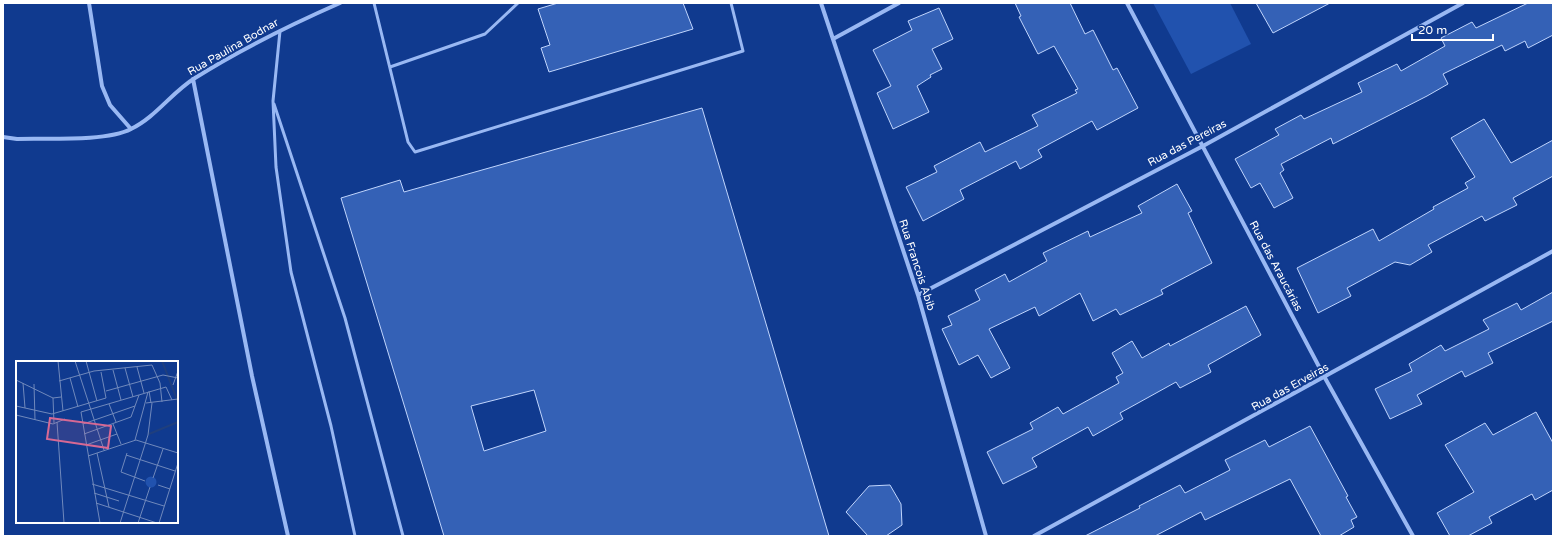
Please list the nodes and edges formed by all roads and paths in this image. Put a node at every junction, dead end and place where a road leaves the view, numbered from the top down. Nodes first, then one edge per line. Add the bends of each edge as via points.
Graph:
1 (89, 3) edge
2 (340, 3) edge
3 (374, 3) edge
4 (518, 3) edge
5 (731, 3) edge
6 (821, 3) edge
7 (899, 3) edge
8 (1127, 3) edge
9 (1463, 3) edge
10 (280, 29) junction
11 (834, 39) junction
12 (390, 67) junction
13 (193, 79) junction
14 (273, 101) junction
15 (131, 129) junction
16 (3, 137) edge
17 (1203, 146) junction
18 (1553, 251) edge
19 (918, 295) junction
20 (1325, 378) junction
21 (288, 536) edge
22 (355, 536) edge
23 (403, 536) edge
24 (986, 536) edge
25 (1034, 536) edge
26 (1413, 536) edge

1 - 15 street via 102,86 110,105
2 - 10 street, Rua Paulina Bodnar
3 - 12 lane
4 - 12 lane via 485,34
5 - 12 lane via 743,51 415,152 408,142
6 - 11 street, Rua Francois Abib
7 - 11 street
8 - 17 street, Rua das Araucárias
9 - 17 street, Rua das Pereiras
10 - 13 street, Rua Paulina Bodnar
10 - 14 lane
11 - 19 street, Rua Francois Abib
13 - 15 street, Rua Paulina Bodnar via 164,105
13 - 21 street via 252,376
14 - 22 lane via 276,167 291,272 331,426
14 - 23 lane via 345,318
15 - 16 street, Rua Paulina Bodnar via 101,137
17 - 19 street, Rua das Pereiras
17 - 20 street, Rua das Araucárias
18 - 20 street, Rua das Erveiras
19 - 24 street, Rua Francois Abib
20 - 25 street, Rua das Erveiras
20 - 26 street, Rua das Araucárias

